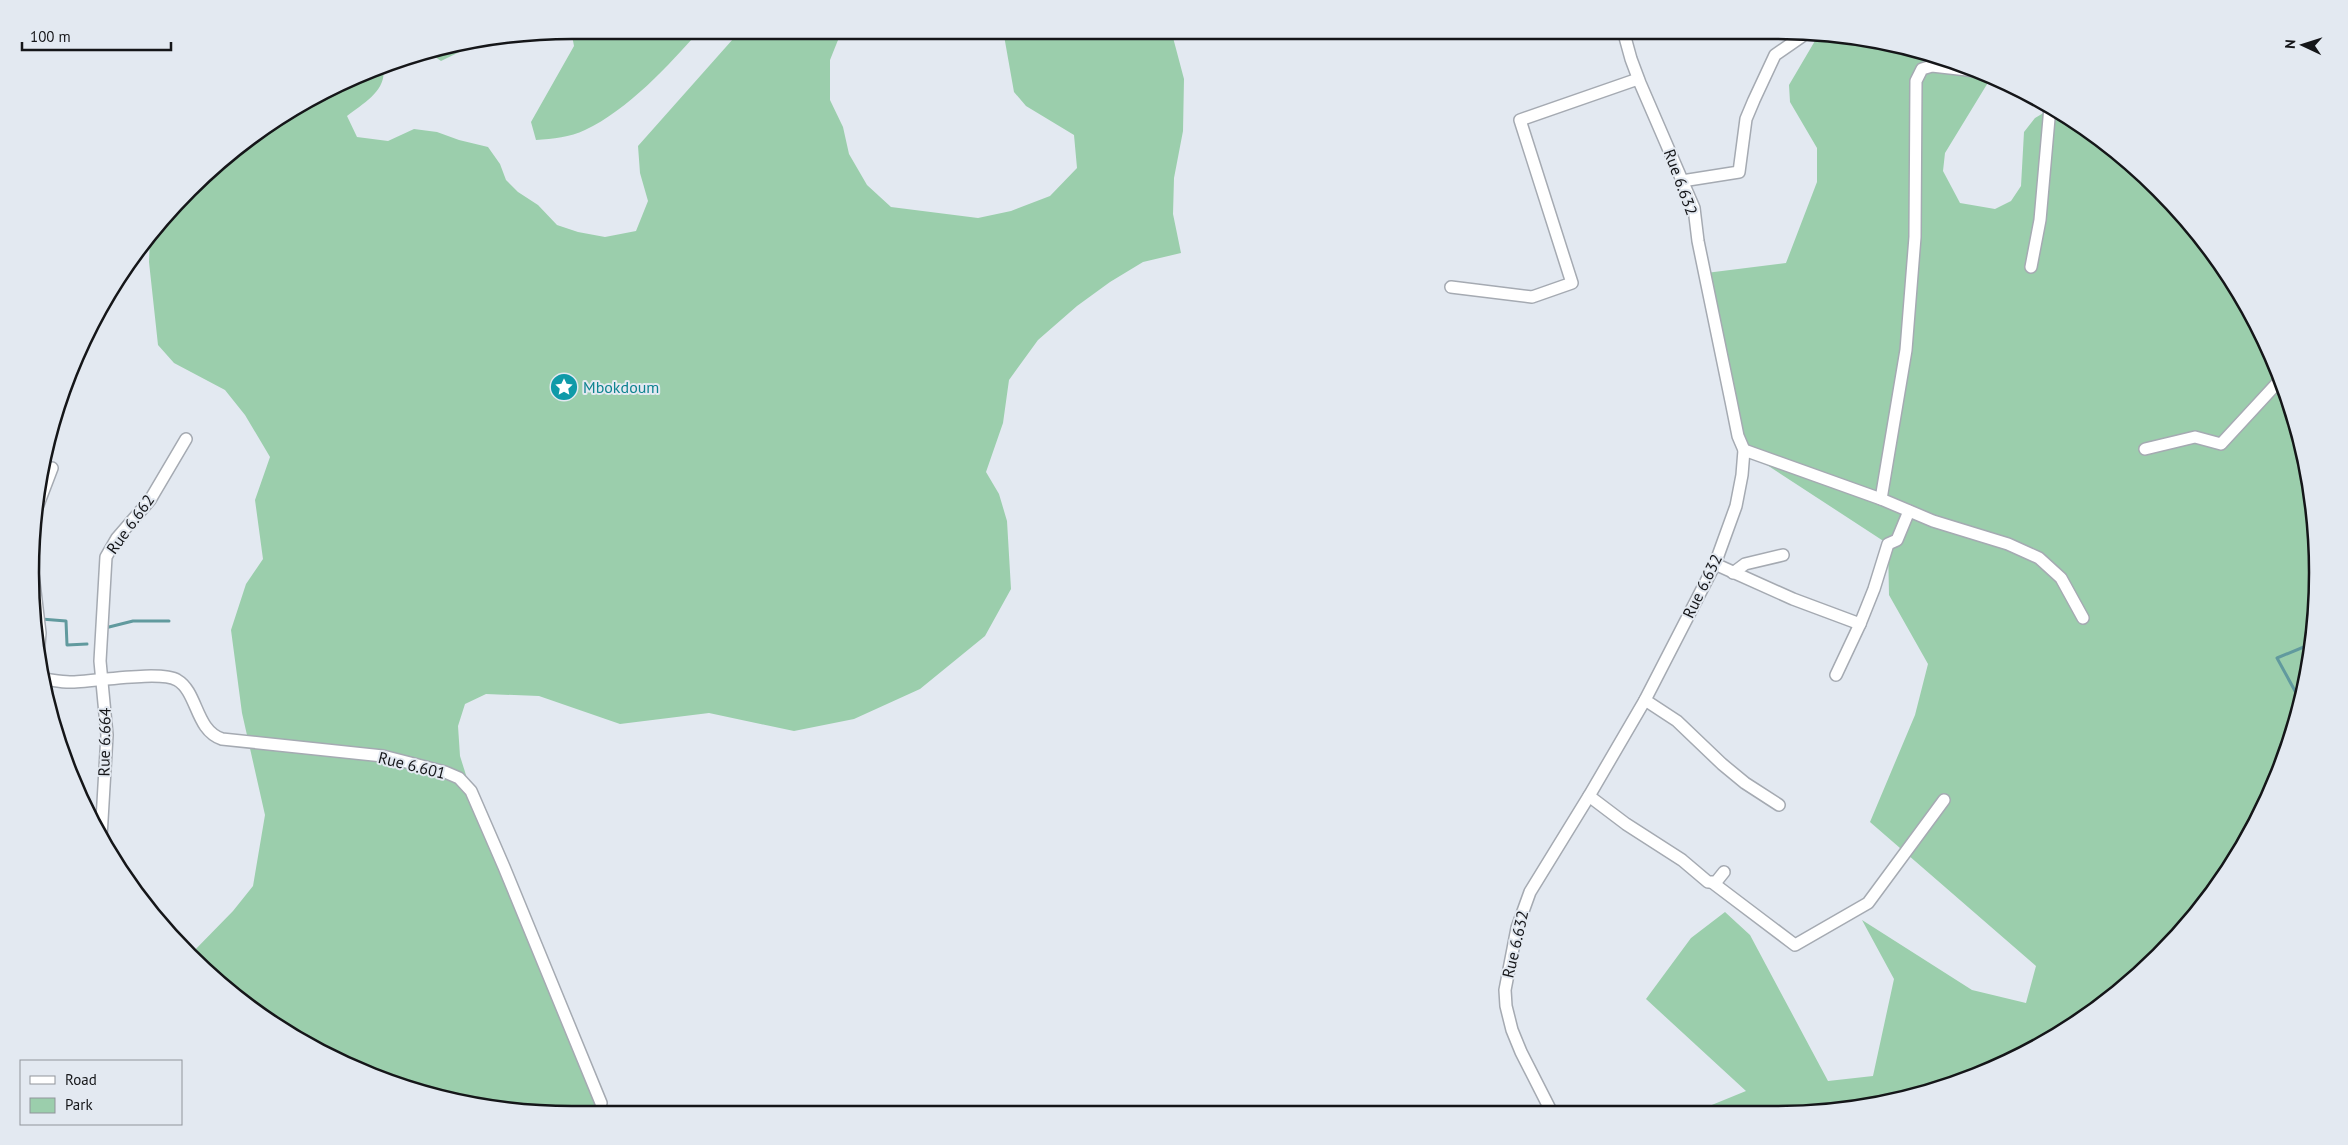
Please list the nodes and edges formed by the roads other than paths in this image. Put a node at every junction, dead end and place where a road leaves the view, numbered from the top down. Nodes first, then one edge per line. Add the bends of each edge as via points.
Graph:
1 (1626, 39) edge
2 (1797, 40) edge
3 (1950, 68) edge
4 (1638, 79) junction
5 (2049, 115) edge
6 (1682, 181) junction
7 (2031, 267) dead end
8 (1451, 287) dead end
9 (2275, 385) edge
10 (186, 439) dead end
11 (2145, 449) dead end
12 (1744, 450) junction
13 (52, 468) dead end
14 (47, 482) edge
15 (1881, 499) junction
16 (1909, 511) junction
17 (1783, 556) dead end
18 (1715, 564) junction
19 (1733, 573) junction
20 (2083, 618) dead end
21 (1860, 624) junction
22 (1836, 675) dead end
23 (102, 678) junction
24 (50, 680) edge
25 (1645, 700) junction
26 (1589, 796) junction
27 (1944, 800) dead end
28 (1780, 805) dead end
29 (102, 824) edge
30 (1724, 872) dead end
31 (1713, 883) junction
32 (601, 1103) dead end
33 (1549, 1106) edge

1 - 4 street, Rue 6.632
2 - 6 street via 1775,54 1754,100 1746,119 1739,172
3 - 15 street via 1932,66 1922,69 1916,81 1915,237 1906,350
4 - 6 street, Rue 6.632
4 - 8 street via 1520,120 1572,283 1532,297
5 - 7 street via 2040,220
6 - 12 street, Rue 6.632 via 1694,208 1738,436
9 - 11 street via 2221,444 2195,437
10 - 23 street, Rue 6.662 via 150,500 117,538 106,557 100,661
12 - 15 street
12 - 18 street, Rue 6.632 via 1740,492
13 - 14 street
15 - 16 street
16 - 20 street via 2008,544 2039,558 2061,578
16 - 21 street via 1896,540 1888,544
17 - 19 street via 1746,564
18 - 19 street
18 - 25 street, Rue 6.632
19 - 21 street
21 - 22 street
23 - 24 street, Rue 6.601 via 70,682
23 - 29 street, Rue 6.664 via 107,735
23 - 32 street, Rue 6.601 via 170,677 177,680 183,684 208,730 222,739 383,756 459,778 471,792
25 - 26 street, Rue 6.632
25 - 28 street via 1677,721 1746,783
26 - 31 street
26 - 33 street, Rue 6.632 via 1524,904 1505,990 1512,1030
27 - 31 street via 1868,903 1794,945
30 - 31 street

